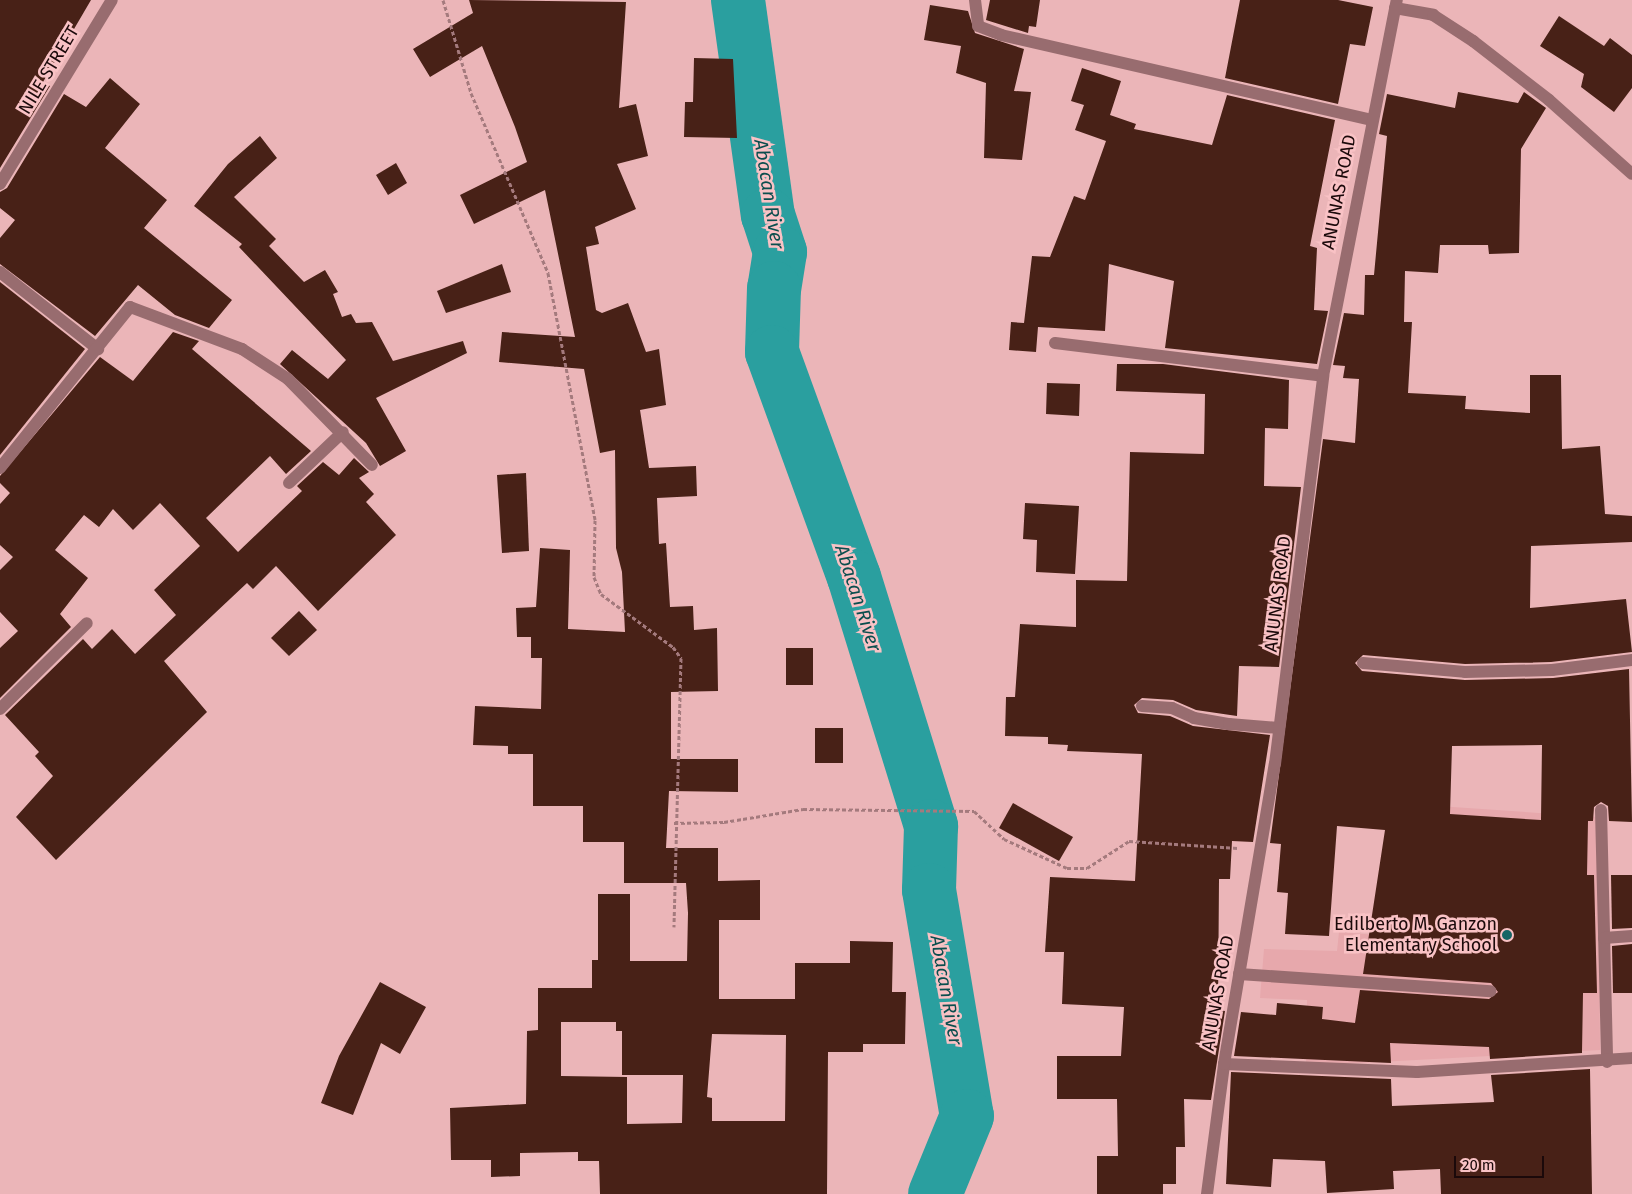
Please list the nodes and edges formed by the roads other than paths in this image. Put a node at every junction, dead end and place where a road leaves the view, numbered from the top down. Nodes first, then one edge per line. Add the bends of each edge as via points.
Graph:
1 (112, 0) edge
2 (975, 0) edge
3 (1396, 4) edge
4 (1372, 120) junction
5 (1632, 174) edge
6 (0, 184) edge
7 (0, 272) edge
8 (1054, 343) dead end
9 (98, 349) junction
10 (1323, 376) junction
11 (342, 432) junction
12 (372, 465) dead end
13 (0, 468) edge
14 (288, 483) dead end
15 (87, 623) dead end
16 (1632, 660) edge
17 (1363, 663) dead end
18 (1142, 706) dead end
19 (0, 709) edge
20 (1279, 728) junction
21 (1601, 810) dead end
22 (1632, 936) edge
23 (1604, 938) junction
24 (1239, 974) junction
25 (1490, 990) dead end
26 (1632, 1058) edge
27 (1607, 1062) junction
28 (1224, 1064) junction
29 (1207, 1194) edge

1 - 6 street, NILE STREET
2 - 4 street via 978,26 1001,35
3 - 4 street, ANUNAS ROAD
3 - 5 street via 1433,16 1473,42 1549,100
4 - 10 street, ANUNAS ROAD
7 - 9 street
8 - 10 street
9 - 11 street via 130,307 242,349 288,379
9 - 13 street
10 - 20 street, ANUNAS ROAD
11 - 12 street
11 - 14 street
15 - 19 street
16 - 17 street via 1552,670 1465,672
18 - 20 street via 1172,708 1194,718 1229,724
20 - 24 street, ANUNAS ROAD via 1262,849
21 - 23 street
22 - 23 street
23 - 27 street
24 - 25 street
24 - 28 street, ANUNAS ROAD
26 - 27 street
27 - 28 street via 1417,1072
28 - 29 street, ANUNAS ROAD

